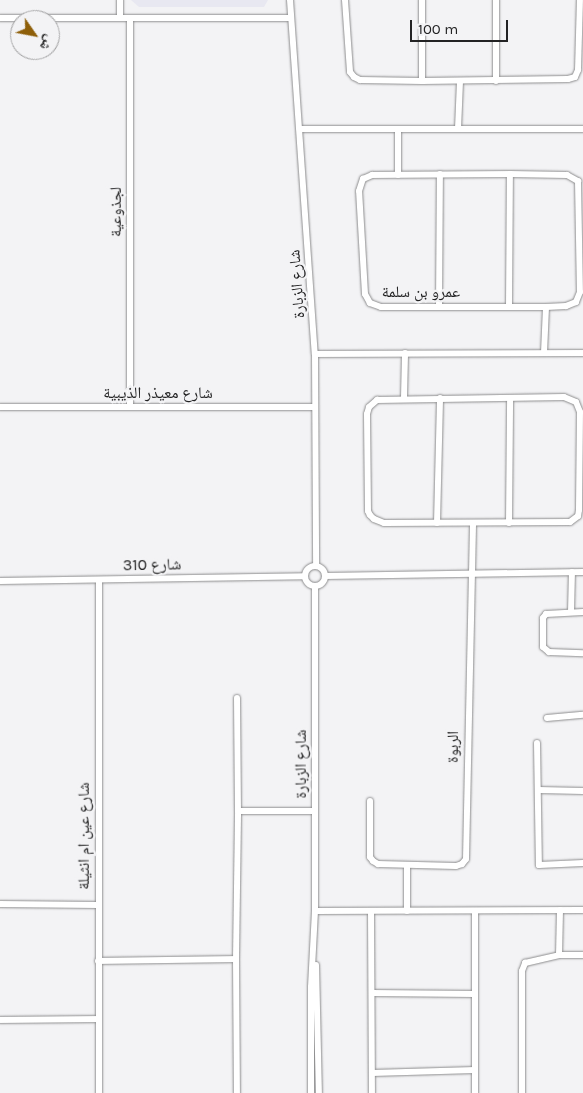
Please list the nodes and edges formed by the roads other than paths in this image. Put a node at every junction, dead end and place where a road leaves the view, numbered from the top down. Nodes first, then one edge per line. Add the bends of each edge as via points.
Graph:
1 (120, 0) edge
2 (290, 0) edge
3 (344, 0) edge
4 (422, 0) edge
5 (496, 0) edge
6 (580, 0) edge
7 (0, 18) edge
8 (120, 18) junction
9 (130, 18) junction
10 (291, 18) junction
11 (460, 81) junction
12 (496, 81) junction
13 (422, 82) junction
14 (300, 129) junction
15 (398, 129) junction
16 (458, 129) junction
17 (583, 129) edge
18 (440, 174) junction
19 (510, 174) junction
20 (398, 175) junction
21 (439, 306) junction
22 (509, 306) junction
23 (546, 307) junction
24 (405, 352) junction
25 (544, 353) junction
26 (583, 353) edge
27 (315, 354) junction
28 (404, 398) junction
29 (440, 398) junction
30 (510, 398) junction
31 (0, 407) edge
32 (130, 407) junction
33 (315, 408) junction
34 (582, 461) edge
35 (509, 523) junction
36 (437, 524) junction
37 (473, 524) junction
38 (316, 566) junction
39 (572, 572) junction
40 (583, 572) edge
41 (473, 573) junction
42 (305, 576) junction
43 (324, 576) junction
44 (99, 580) junction
45 (0, 581) edge
46 (315, 586) junction
47 (571, 612) junction
48 (583, 612) edge
49 (583, 653) edge
50 (237, 698) dead end
51 (583, 715) edge
52 (547, 718) dead end
53 (537, 742) dead end
54 (539, 790) junction
55 (583, 791) edge
56 (370, 801) dead end
57 (238, 811) junction
58 (315, 811) junction
59 (583, 863) edge
60 (407, 865) junction
61 (0, 904) edge
62 (98, 905) junction
63 (560, 910) junction
64 (583, 910) edge
65 (315, 911) junction
66 (371, 911) junction
67 (407, 911) junction
68 (475, 911) junction
69 (314, 941) junction
70 (559, 955) junction
71 (583, 955) edge
72 (236, 959) junction
73 (98, 961) junction
74 (372, 993) junction
75 (475, 994) junction
76 (98, 1019) junction
77 (0, 1020) edge
78 (475, 1070) junction
79 (372, 1073) junction
80 (99, 1093) edge
81 (237, 1093) edge
82 (311, 1093) edge
83 (319, 1093) edge
84 (372, 1093) edge
85 (475, 1093) edge
86 (522, 1093) edge

1 - 8 street
2 - 10 street, شارع الزبارة
3 - 13 street via 350,72 354,77 360,80
4 - 13 street
5 - 12 street
6 - 12 street via 578,70 575,77
7 - 8 street
8 - 9 street
9 - 10 street
9 - 32 street, لجذوعية
10 - 14 street, شارع الزبارة
11 - 12 street
11 - 13 street
11 - 16 street
14 - 15 street
14 - 27 street, شارع الزبارة
15 - 16 street
15 - 20 street
16 - 17 street
18 - 19 street, عمرو بن سلمة
18 - 20 street, عمرو بن سلمة
18 - 21 street
19 - 22 street
19 - 23 street, عمرو بن سلمة via 567,175 580,186 580,292 572,305
20 - 21 street, عمرو بن سلمة via 367,176 360,184 367,300 381,307
21 - 22 street, عمرو بن سلمة
22 - 23 street, عمرو بن سلمة
23 - 25 street
24 - 25 street
24 - 27 street
24 - 28 street
25 - 26 street
27 - 33 street, شارع الزبارة
28 - 29 street
28 - 36 street via 377,400 369,407 368,511 374,519 384,523
29 - 30 street
29 - 36 street
30 - 34 street via 564,397 576,402 580,412
30 - 35 street
31 - 32 street, شارع معيذر الذيبية
32 - 33 street, شارع معيذر الذيبية
33 - 38 street, شارع الزبارة
34 - 35 street via 579,510 575,520
35 - 37 street
36 - 37 street
37 - 41 street
38 - 42 street via 307,570
38 - 43 street
39 - 40 street
39 - 41 street
39 - 47 street
41 - 43 street
41 - 60 street, الربوة via 466,859 456,866
42 - 44 street, شارع 310
42 - 46 street via 308,583
43 - 46 street via 322,582
44 - 45 street, شارع 310
44 - 62 street, شارع عين ام انثيلة
46 - 58 street, شارع الزبارة
47 - 48 street
47 - 49 street via 544,616 544,650
50 - 57 street
51 - 52 street
53 - 54 street
54 - 55 street
54 - 59 street via 539,865
56 - 60 street, الربوة via 370,857 378,864
57 - 58 street
57 - 72 street
58 - 65 street, شارع الزبارة
60 - 67 street
61 - 62 street
62 - 73 street, شارع عين ام انثيلة
63 - 64 street
63 - 68 street
63 - 70 street
65 - 66 street
65 - 69 street, شارع الزبارة
66 - 67 street
66 - 74 street
67 - 68 street
68 - 75 street
69 - 82 street, شارع الزبارة
69 - 83 street, شارع الزبارة via 318,986
70 - 71 street
70 - 86 street via 532,960 522,971
72 - 73 street
72 - 81 street
73 - 76 street, شارع عين ام انثيلة
74 - 75 street
74 - 79 street
75 - 78 street
76 - 77 street
76 - 80 street, شارع عين ام انثيلة
78 - 79 street
78 - 85 street
79 - 84 street

